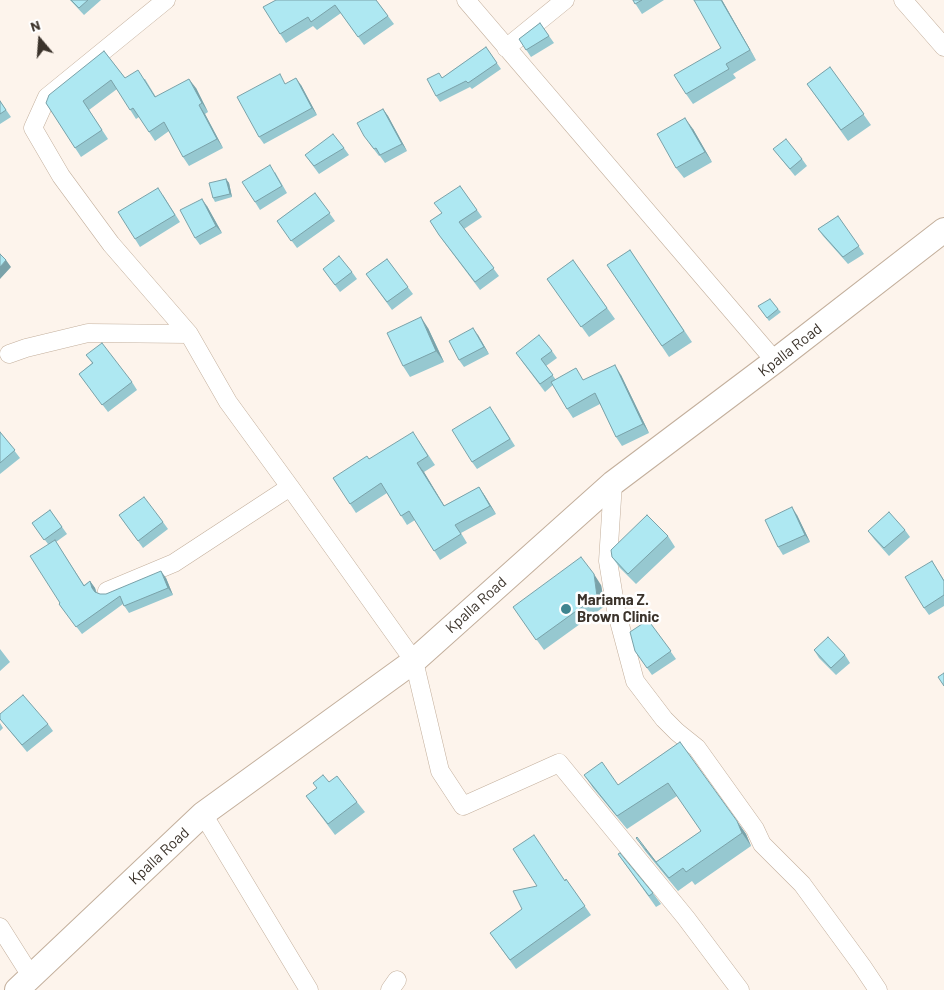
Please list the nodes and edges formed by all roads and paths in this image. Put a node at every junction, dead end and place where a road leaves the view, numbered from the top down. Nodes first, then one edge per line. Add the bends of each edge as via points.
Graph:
1 (166, 0) edge
2 (466, 0) edge
3 (565, 0) edge
4 (903, 0) edge
5 (944, 47) edge
6 (506, 48) junction
7 (944, 230) edge
8 (188, 334) junction
9 (9, 354) dead end
10 (776, 361) junction
11 (613, 483) junction
12 (290, 487) junction
13 (107, 591) edge
14 (414, 661) junction
15 (203, 814) junction
16 (0, 927) edge
17 (24, 983) edge
18 (309, 990) edge
19 (740, 990) edge
20 (878, 990) edge

1 - 8 street via 47,97 33,128 61,176 111,244
2 - 6 street
3 - 6 street
4 - 5 street
6 - 10 street
7 - 10 street, Kpalla Road
8 - 9 street via 88,333
8 - 12 street via 228,402
10 - 11 street, Kpalla Road
11 - 14 street, Kpalla Road
11 - 20 street via 608,561 616,610 635,681 664,719 697,748 755,829 762,844 802,884
12 - 13 street via 174,563
12 - 14 street
14 - 15 street, Kpalla Road
14 - 19 street via 440,771 463,806 559,763 686,918
15 - 17 street, Kpalla Road
15 - 18 street
16 - 17 street

